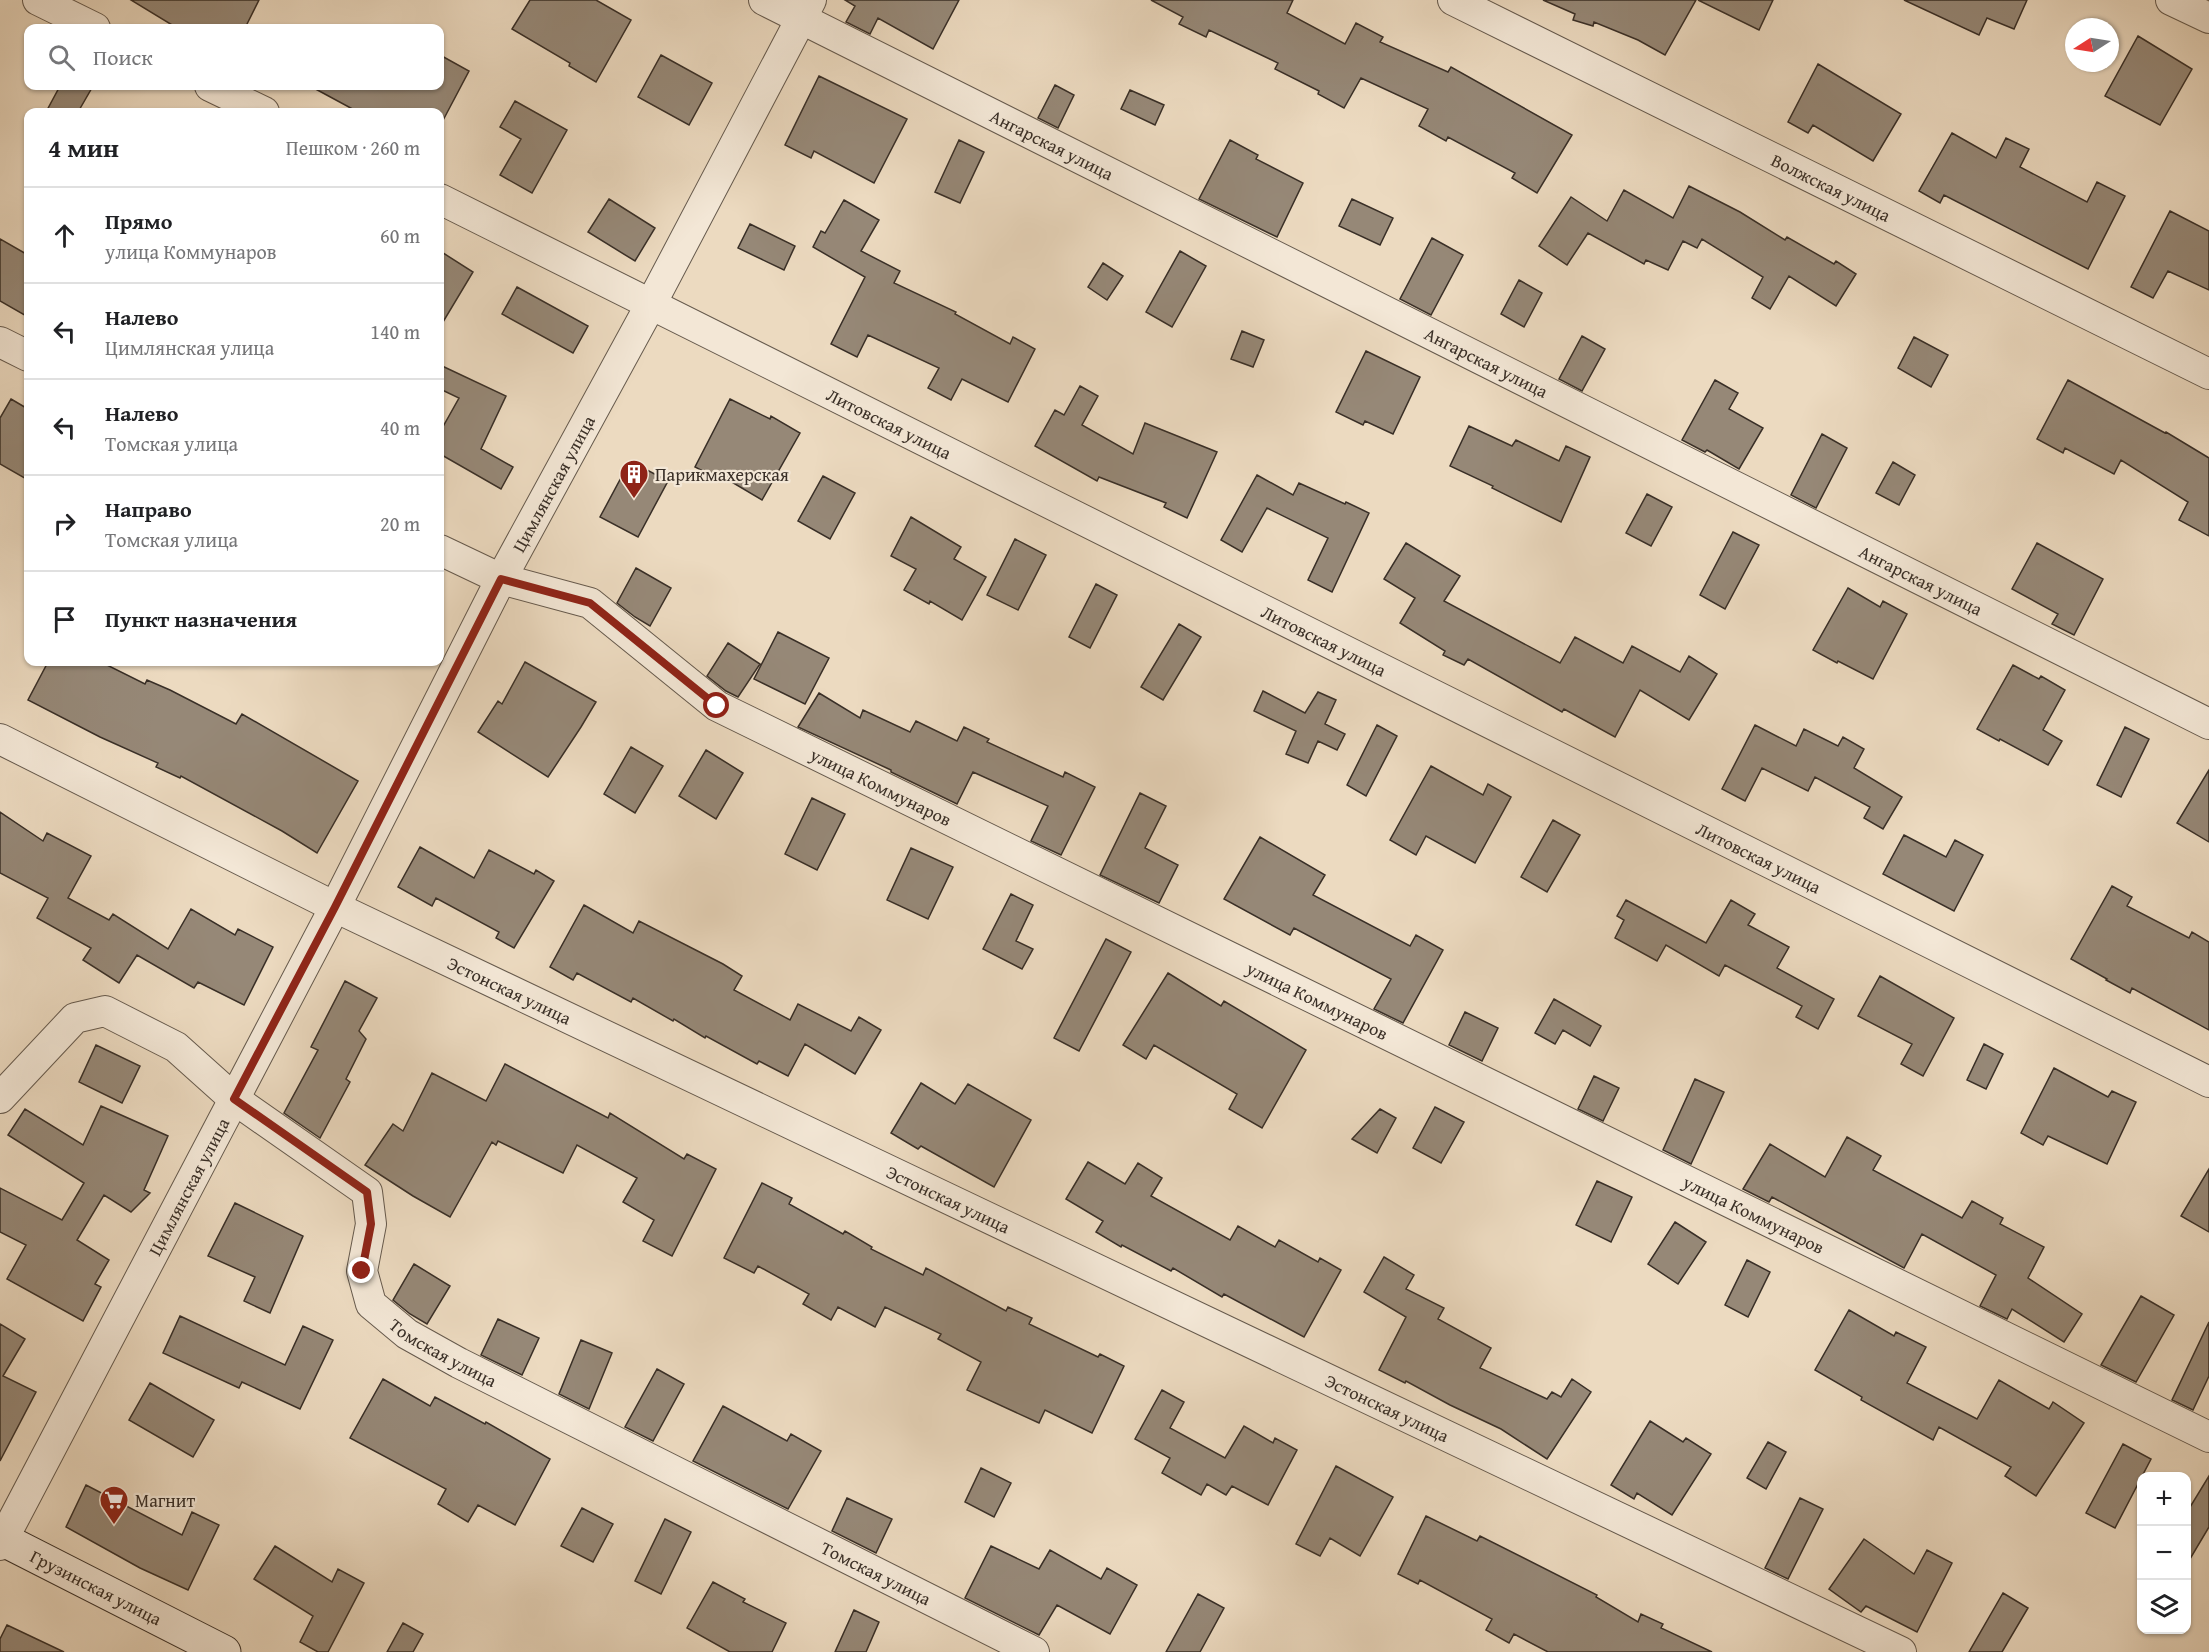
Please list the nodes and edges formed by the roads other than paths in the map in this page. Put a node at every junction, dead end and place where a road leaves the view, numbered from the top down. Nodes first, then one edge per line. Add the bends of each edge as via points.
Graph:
1 (38, 0) edge
2 (764, 0) edge
3 (1453, 0) edge
4 (2171, 0) edge
5 (806, 9) edge
6 (2209, 18) edge
7 (87, 24) edge
8 (218, 90) edge
9 (256, 108) edge
10 (444, 202) edge
11 (651, 304) junction
12 (0, 342) edge
13 (24, 354) edge
14 (2209, 374) edge
15 (444, 552) edge
16 (501, 579) junction
17 (2209, 724) edge
18 (0, 738) edge
19 (335, 907) junction
20 (2209, 1082) edge
21 (0, 1098) edge
22 (234, 1099) junction
23 (2209, 1437) edge
24 (1, 1541) edge
25 (224, 1652) edge
26 (1034, 1652) edge
27 (1901, 1652) edge

1 - 7 street
2 - 5 street, Ангарская улица
3 - 14 street, Волжская улица
4 - 6 street
5 - 11 street, Цимлянская улица
5 - 17 street, Ангарская улица
8 - 9 street
10 - 11 street, Литовская улица
11 - 16 street, Цимлянская улица
11 - 20 street, Литовская улица
12 - 13 street
15 - 16 street, улица Коммунаров
16 - 19 street, Цимлянская улица
16 - 23 street, улица Коммунаров via 590,603 717,706
18 - 19 street, Эстонская улица
19 - 22 street, Цимлянская улица
19 - 27 street, Эстонская улица
21 - 22 street, Томская улица via 75,1018 105,1011 176,1047
22 - 24 street, Цимлянская улица
22 - 26 street, Томская улица via 367,1192 371,1224 362,1271 371,1304 407,1334
24 - 25 main road, Грузинская улица

